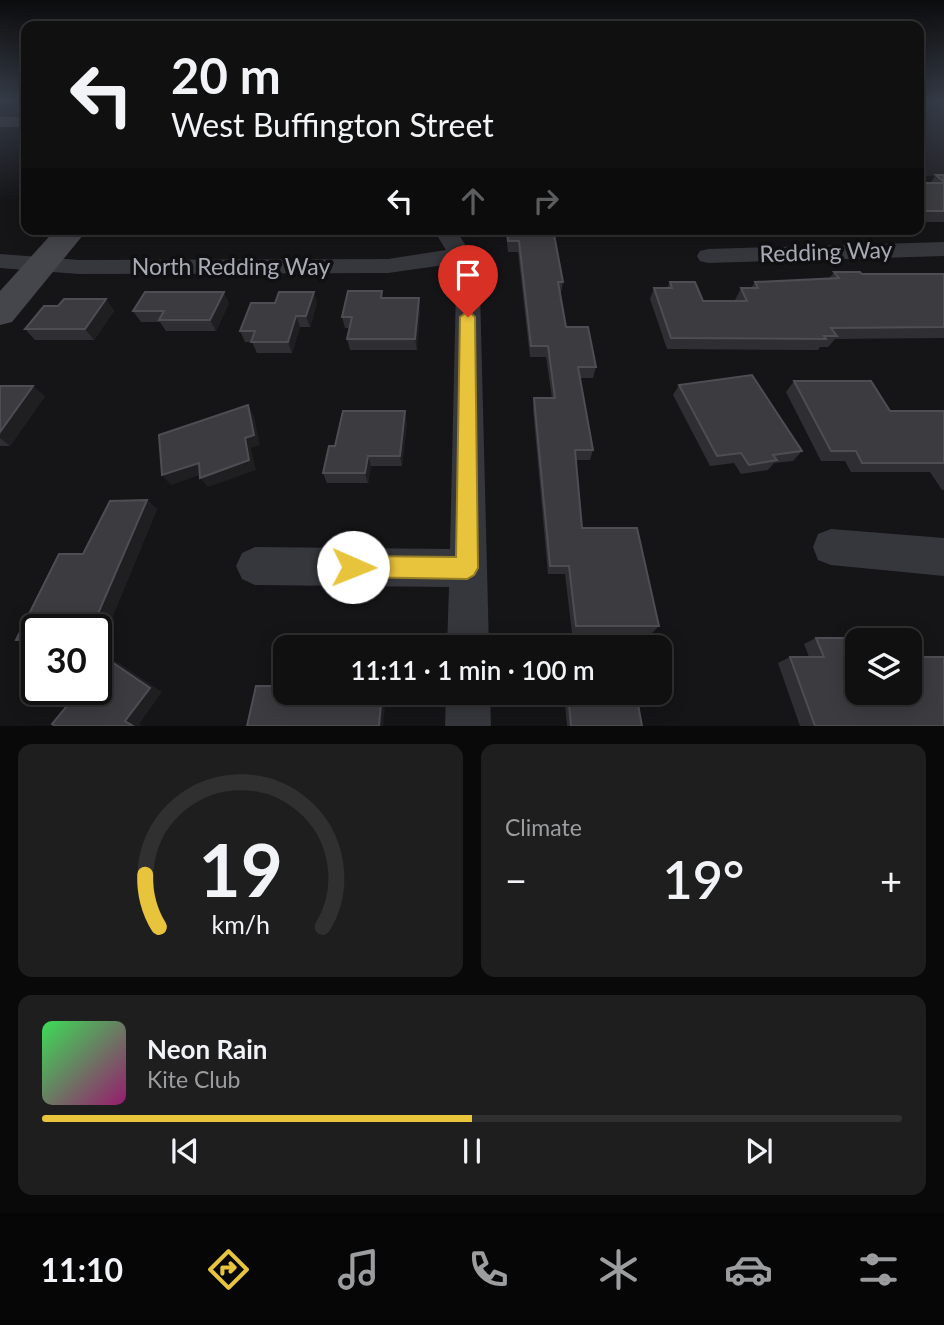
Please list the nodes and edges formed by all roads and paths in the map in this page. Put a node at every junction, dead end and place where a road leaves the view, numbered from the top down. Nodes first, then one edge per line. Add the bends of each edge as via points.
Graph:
1 (68, 235) edge
2 (448, 235) edge
3 (944, 249) edge
4 (461, 256) junction
5 (708, 256) dead end
6 (0, 261) edge
7 (43, 263) junction
8 (0, 313) edge
9 (831, 547) dead end
10 (944, 557) edge
11 (255, 566) dead end
12 (467, 568) junction
13 (468, 635) edge
14 (468, 705) edge
15 (468, 726) edge

1 - 7 main road
2 - 4 street
3 - 5 street, Redding Way
4 - 7 street, North Redding Way via 388,267 79,267
4 - 12 street via 468,289
6 - 7 street, North Redding Way
7 - 8 main road
9 - 10 street
11 - 12 street
12 - 13 street
14 - 15 street

